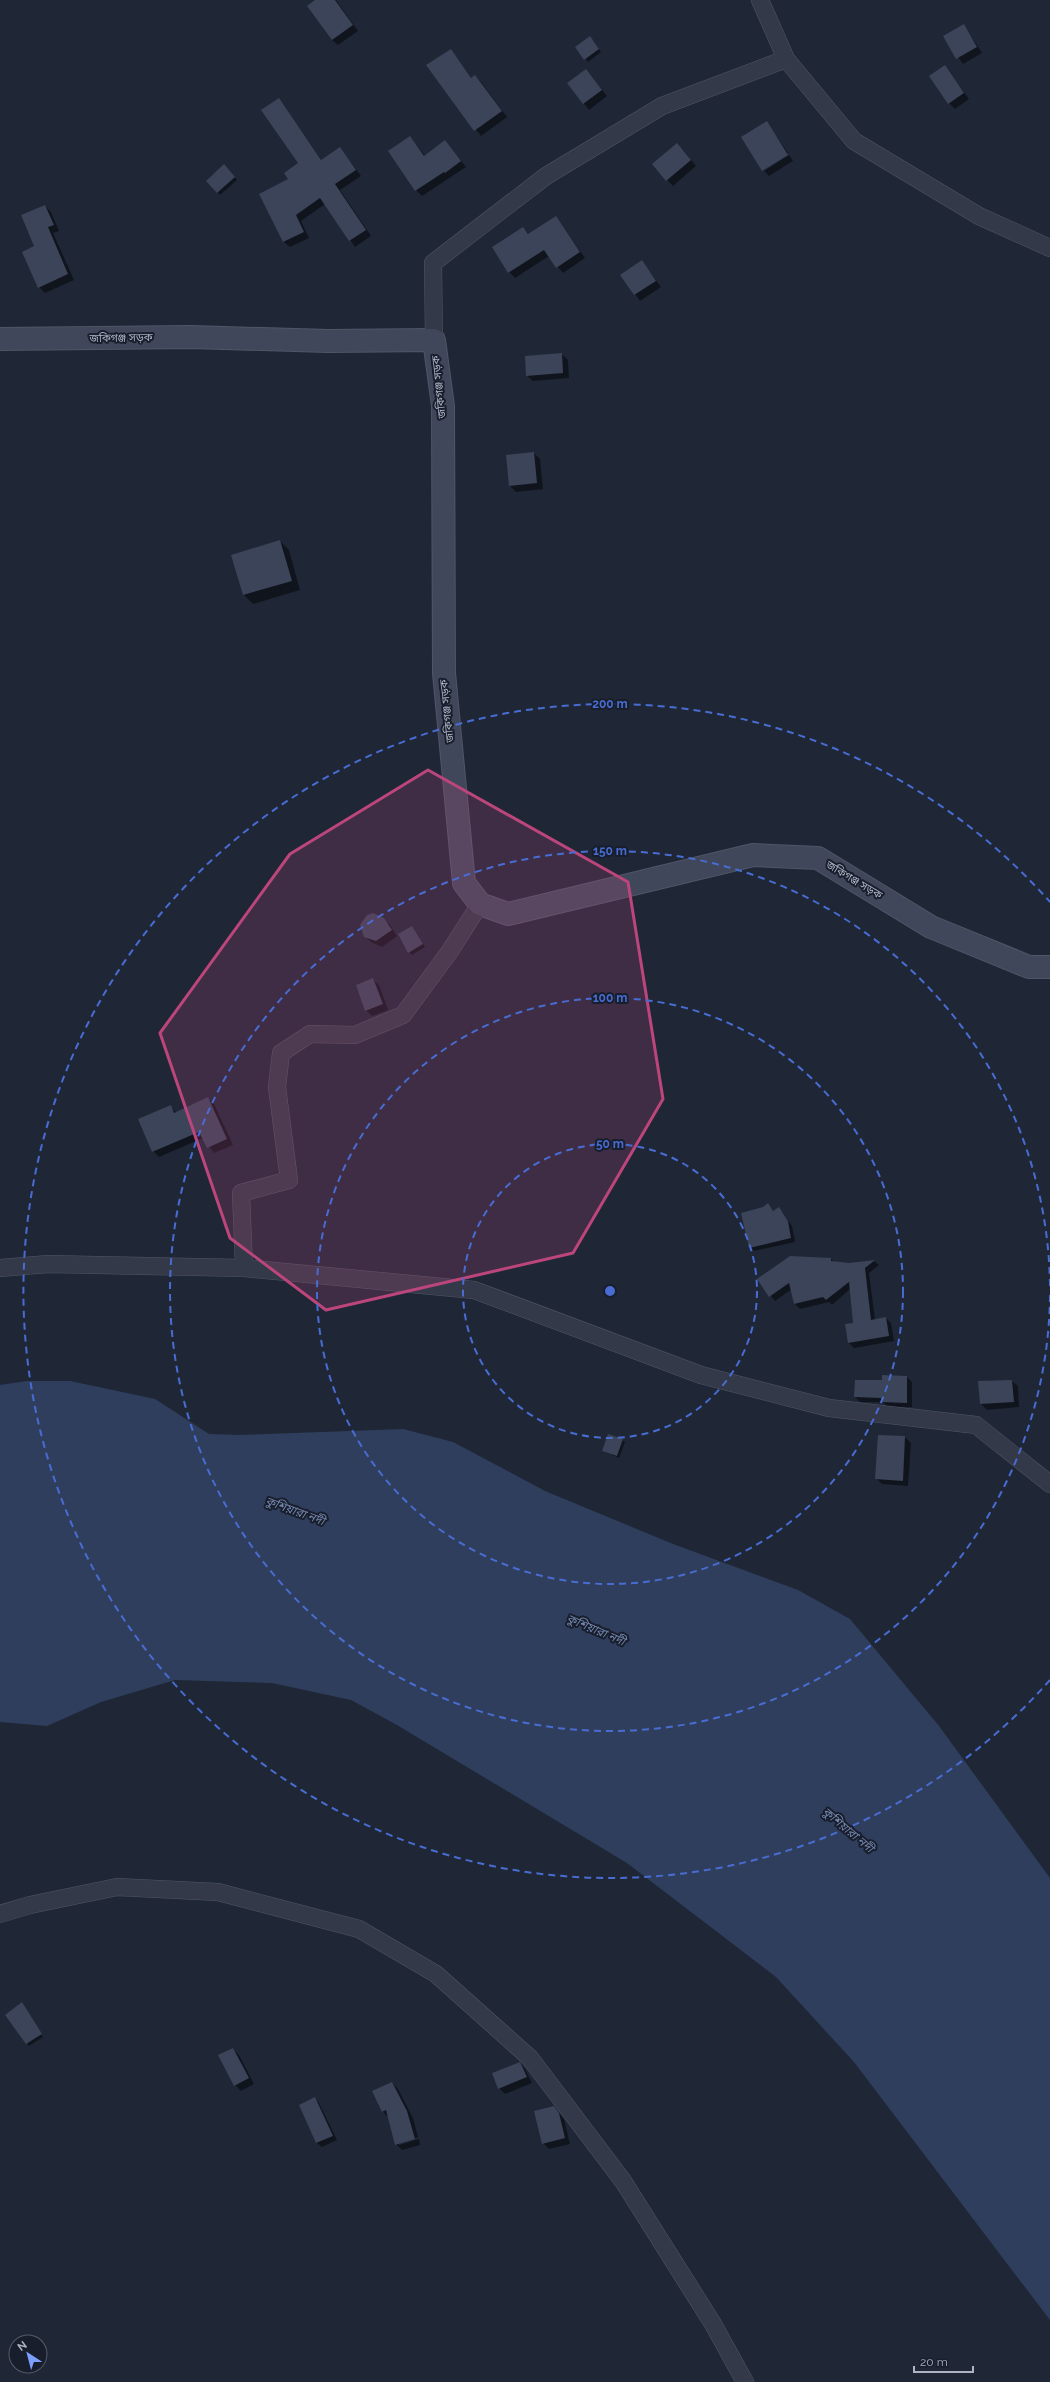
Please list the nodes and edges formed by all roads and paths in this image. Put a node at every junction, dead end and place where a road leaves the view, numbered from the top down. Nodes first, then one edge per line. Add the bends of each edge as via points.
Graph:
1 (760, 0) edge
2 (786, 58) junction
3 (1050, 248) edge
4 (0, 339) edge
5 (434, 340) junction
6 (480, 904) junction
7 (1050, 967) edge
8 (0, 1268) edge
9 (244, 1268) junction
10 (1050, 1484) edge
11 (0, 1914) edge
12 (745, 2382) edge

1 - 2 street
2 - 3 street via 854,141 979,216
2 - 5 street via 662,106 546,176 433,263
4 - 5 main road, জকিগঞ্জ সড়ক via 191,337 328,341
5 - 6 main road, জকিগঞ্জ সড়ক via 443,406 444,673 464,883
6 - 7 main road, জকিগঞ্জ সড়ক via 508,914 753,855 818,858 931,927 1029,967
6 - 9 street via 450,951 403,1015 355,1035 310,1034 282,1053 277,1087 289,1180 241,1193
8 - 9 street via 48,1264
9 - 10 street via 474,1290 701,1376 829,1408 976,1425
11 - 12 street via 30,1905 117,1887 218,1892 359,1929 436,1974 530,2058 614,2168 713,2324

